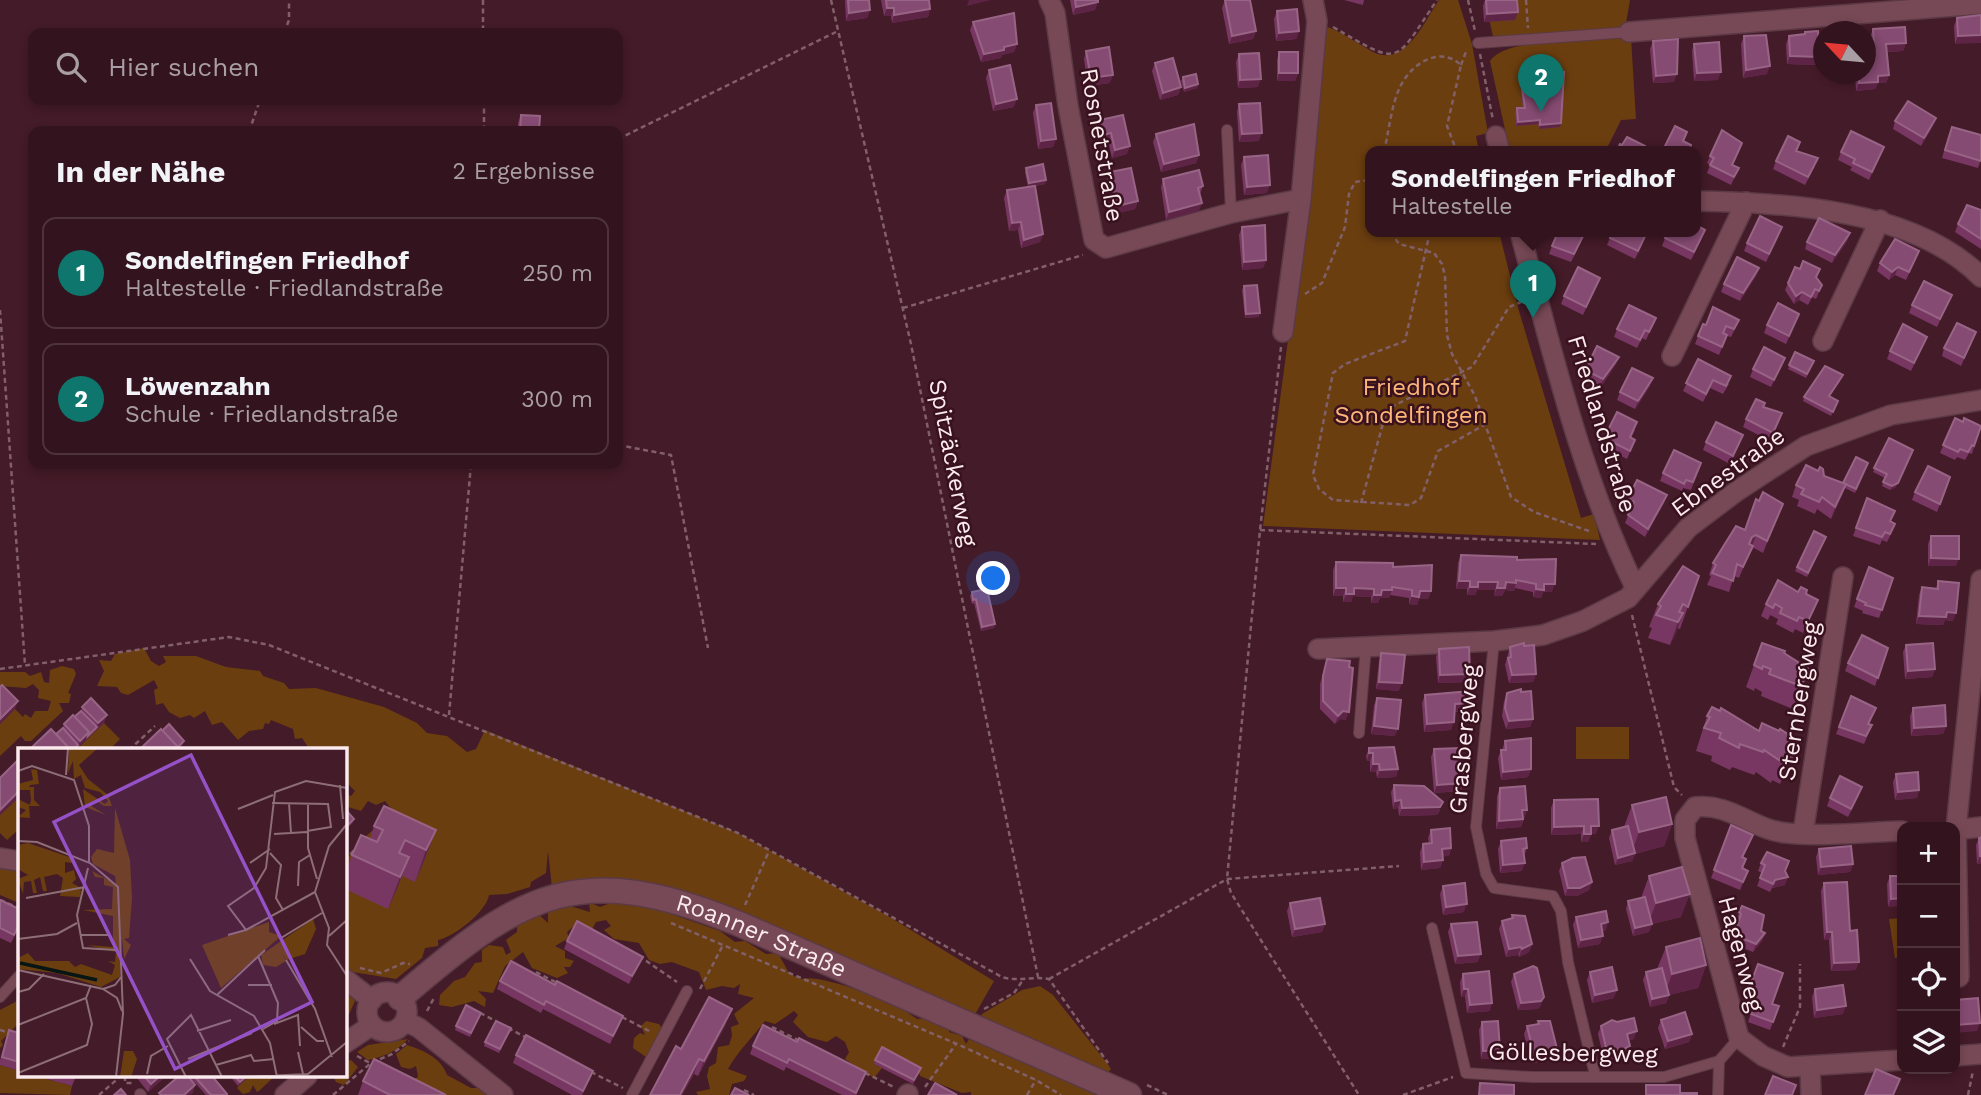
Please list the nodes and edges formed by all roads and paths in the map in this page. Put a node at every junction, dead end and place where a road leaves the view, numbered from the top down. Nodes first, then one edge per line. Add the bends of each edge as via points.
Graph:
1 (289, 0) edge
2 (483, 0) edge
3 (831, 0) edge
4 (1049, 0) edge
5 (1312, 0) edge
6 (1437, 0) edge
7 (1468, 0) edge
8 (1526, 0) edge
9 (1981, 4) edge
10 (1862, 6) edge
11 (1317, 21) junction
12 (286, 28) edge
13 (483, 28) edge
14 (836, 32) junction
15 (1629, 32) joint
16 (1529, 38) junction
17 (1478, 43) junction
18 (258, 105) edge
19 (484, 105) edge
20 (250, 126) edge
21 (484, 126) edge
22 (1227, 130) dead end
23 (623, 137) edge
24 (1498, 144) edge
25 (1385, 146) edge
26 (1455, 146) edge
27 (1365, 181) edge
28 (1301, 199) junction
29 (1701, 201) edge
30 (1746, 202) junction
31 (1231, 213) junction
32 (1880, 220) junction
33 (1394, 237) edge
34 (1428, 237) edge
35 (1521, 237) edge
36 (1107, 248) junction
37 (1424, 250) junction
38 (1981, 277) edge
39 (1288, 296) junction
40 (1538, 296) junction
41 (902, 308) junction
42 (0, 310) edge
43 (1283, 332) joint
44 (1823, 341) dead end
45 (1672, 356) dead end
46 (1464, 374) junction
47 (1981, 400) edge
48 (1486, 424) junction
49 (623, 445) edge
50 (471, 469) edge
51 (1361, 503) junction
52 (1260, 530) junction
53 (1613, 541) junction
54 (1843, 576) dead end
55 (1981, 579) edge
56 (1631, 593) junction
57 (1494, 641) junction
58 (1366, 646) junction
59 (708, 648) dead end
60 (1318, 649) dead end
61 (25, 665) junction
62 (0, 669) edge
63 (449, 715) junction
64 (155, 726) dead end
65 (1359, 733) dead end
66 (132, 748) edge
67 (1695, 807) junction
68 (1957, 822) edge
69 (1981, 827) edge
70 (1960, 830) edge
71 (1897, 831) edge
72 (1803, 833) junction
73 (358, 845) edge
74 (769, 851) junction
75 (0, 858) edge
76 (346, 860) edge
77 (18, 861) edge
78 (1399, 866) dead end
79 (1227, 879) junction
80 (1957, 885) edge
81 (0, 900) edge
82 (18, 908) edge
83 (666, 921) dead end
84 (737, 923) junction
85 (1432, 928) dead end
86 (723, 944) junction
87 (1958, 948) edge
88 (639, 956) edge
89 (1800, 964) dead end
90 (536, 972) edge
91 (18, 977) edge
92 (1038, 977) junction
93 (1049, 979) junction
94 (346, 980) edge
95 (1023, 980) junction
96 (559, 984) edge
97 (687, 991) junction
98 (0, 998) edge
99 (372, 1000) junction
100 (471, 1008) edge
101 (402, 1009) junction
102 (616, 1014) edge
103 (372, 1025) junction
104 (772, 1027) edge
105 (0, 1030) edge
106 (963, 1035) junction
107 (18, 1036) edge
108 (662, 1038) junction
109 (1739, 1038) junction
110 (529, 1039) edge
111 (809, 1045) edge
112 (347, 1046) edge
113 (1980, 1054) edge
114 (1960, 1056) edge
115 (1897, 1060) edge
116 (1719, 1061) junction
117 (1776, 1063) junction
118 (1810, 1067) junction
119 (380, 1068) edge
120 (587, 1069) edge
121 (858, 1070) edge
122 (1112, 1070) dead end
123 (1466, 1073) junction
124 (1595, 1075) junction
125 (119, 1078) edge
126 (305, 1078) edge
127 (1036, 1080) junction
128 (744, 1090) edge
129 (633, 1094) edge
130 (99, 1095) edge
131 (285, 1095) edge
132 (503, 1095) edge
133 (754, 1095) edge
134 (911, 1095) edge
135 (1027, 1095) edge
136 (1061, 1095) edge
137 (1129, 1095) edge
138 (1359, 1095) edge
139 (1403, 1095) edge
140 (1718, 1095) edge
141 (1811, 1095) edge
142 (1968, 1095) edge

1 - 12 path
2 - 13 path
3 - 14 path, Spitzäckerweg
4 - 36 street, Rosnetstraße via 1055,13 1094,240
5 - 11 street
6 - 11 path via 1405,48 1390,56
7 - 17 path
8 - 16 path
9 - 10 street
10 - 15 street
11 - 28 street
14 - 23 path
14 - 41 path, Spitzäckerweg
15 - 16 lane
16 - 17 lane
17 - 24 path
18 - 20 path
19 - 21 path
22 - 31 lane
25 - 26 path via 1400,86 1435,55 1461,65 1447,126
27 - 39 path via 1355,182 1349,194 1345,227 1322,283 1306,294
28 - 31 street, Rosnetstraße
28 - 39 street
29 - 30 street
30 - 32 street
30 - 45 street
31 - 36 street, Rosnetstraße
32 - 38 street via 1961,256
32 - 44 street
33 - 37 path via 1410,250
34 - 37 path
35 - 40 street, Friedlandstraße
36 - 41 path
37 - 46 path via 1434,253 1442,264 1447,334
37 - 51 path via 1405,341 1338,368 1330,385 1313,475 1333,500
39 - 43 street
40 - 46 path via 1509,307
40 - 53 street, Friedlandstraße
41 - 92 path, Spitzäckerweg
42 - 61 path
43 - 52 path
46 - 48 path
46 - 51 path via 1387,410
47 - 56 street, Ebnestraße via 1891,415 1806,446 1688,528
48 - 51 path via 1438,451 1417,502 1403,506
48 - 53 path via 1511,497 1534,512
49 - 59 path via 671,455
50 - 63 path
52 - 53 path
52 - 79 path
53 - 56 street, Friedlandstraße
54 - 72 street, Sternbergweg
55 - 68 street
56 - 57 street, Ebnestraße via 1583,621 1543,635
56 - 67 path via 1674,787
57 - 58 street, Ebnestraße
57 - 124 lane, Grasbergweg via 1476,827 1486,874 1493,888 1553,896 1561,911
58 - 60 street, Ebnestraße
58 - 65 lane
61 - 62 path
61 - 63 path via 229,637 270,646
63 - 74 path via 738,833
64 - 66 path
67 - 72 street via 1714,805 1762,827
67 - 109 street, Hagenweg via 1685,820 1685,838
69 - 70 street
71 - 72 street
73 - 76 path
74 - 84 path
74 - 95 path via 1002,977
75 - 77 street
78 - 79 path
79 - 93 path
79 - 138 path via 1231,894
80 - 87 street
81 - 82 path
83 - 86 path
84 - 101 street, Roanner Straße via 640,893 575,892 532,904 496,921
84 - 106 street, Roanner Straße
85 - 123 lane, Göllesbergweg
86 - 97 path via 697,995
86 - 106 path
88 - 97 path
89 - 117 path via 1800,1007
90 - 96 path
91 - 98 lane
92 - 93 path
92 - 95 path
93 - 122 path
94 - 99 street
95 - 106 path via 1014,992 983,1010
97 - 108 lane
99 - 101 street via 387,992
99 - 103 street via 367,1011
100 - 110 path
101 - 103 street via 389,1032
101 - 132 street
102 - 108 path
103 - 112 street
104 - 111 path
105 - 107 path
106 - 127 path
106 - 134 path
106 - 137 street, Roanner Straße
108 - 129 lane
109 - 116 lane
109 - 117 street, Hagenweg
112 - 119 path
113 - 114 street
113 - 142 path
115 - 118 street, Hagenweg
116 - 124 lane, Göllesbergweg via 1664,1077
116 - 140 lane
117 - 118 street, Hagenweg
118 - 141 street
120 - 129 path
121 - 134 path
123 - 124 lane, Göllesbergweg
123 - 139 path, Göllesbergweg
125 - 130 path
126 - 131 street
127 - 135 path
127 - 136 path
128 - 133 path

